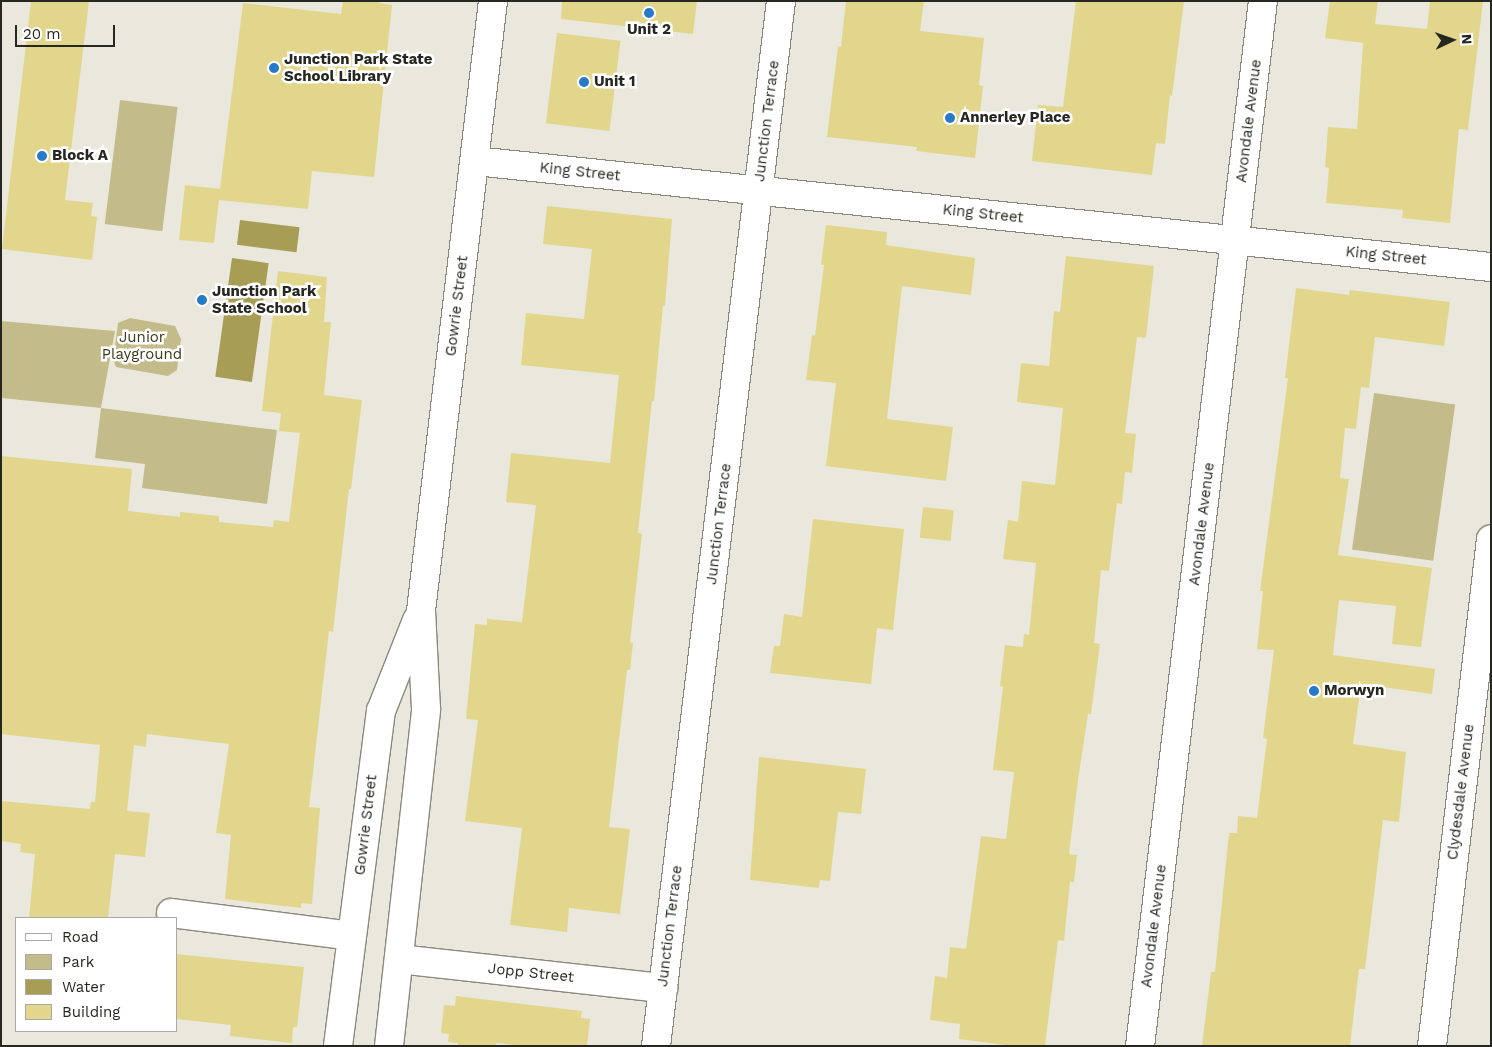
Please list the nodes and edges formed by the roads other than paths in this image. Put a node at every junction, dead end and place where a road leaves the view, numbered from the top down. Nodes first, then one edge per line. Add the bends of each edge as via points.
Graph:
1 (493, 1) edge
2 (781, 1) edge
3 (1263, 1) edge
4 (475, 161) junction
5 (758, 191) junction
6 (1235, 240) junction
7 (1491, 267) edge
8 (1491, 539) edge
9 (421, 611) junction
10 (171, 913) dead end
11 (352, 936) junction
12 (399, 959) junction
13 (663, 988) junction
14 (338, 1046) edge
15 (389, 1046) edge
16 (656, 1046) edge
17 (1140, 1046) edge
18 (1432, 1046) edge

1 - 4 street, Gowrie Street
2 - 5 street, Junction Terrace
3 - 6 street, Avondale Avenue
4 - 5 street, King Street
4 - 9 street, Gowrie Street
5 - 6 street, King Street
5 - 13 street, Junction Terrace
6 - 7 street, King Street
6 - 17 street, Avondale Avenue
8 - 18 street, Clydesdale Avenue
9 - 11 street, Gowrie Street via 381,711
9 - 12 street, Gowrie Street via 426,709
10 - 11 street
11 - 14 street, Gowrie Street
12 - 13 street, Jopp Street
12 - 15 street, Gowrie Street
13 - 16 street, Junction Terrace

